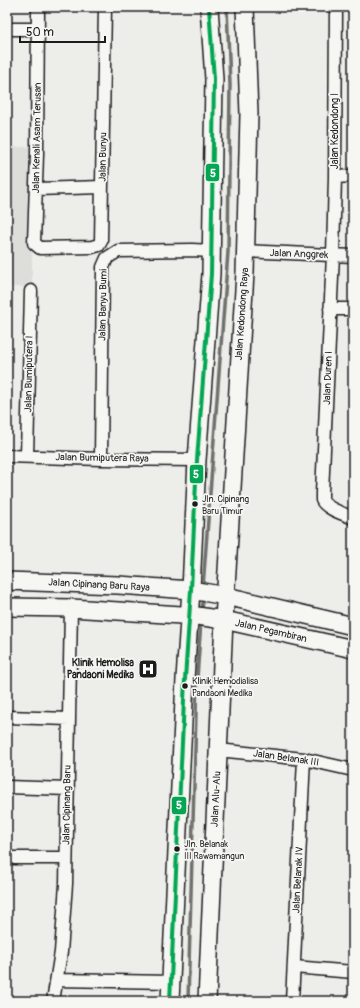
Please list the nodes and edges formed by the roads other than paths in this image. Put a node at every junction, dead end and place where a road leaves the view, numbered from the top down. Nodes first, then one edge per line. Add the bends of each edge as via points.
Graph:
1 (38, 7) edge
2 (105, 7) edge
3 (209, 7) edge
4 (245, 7) edge
5 (336, 7) edge
6 (7, 29) edge
7 (38, 29) junction
8 (353, 176) edge
9 (335, 177) junction
10 (102, 187) junction
11 (36, 189) junction
12 (38, 246) joint
13 (212, 251) junction
14 (246, 251) junction
15 (333, 255) junction
16 (353, 256) edge
17 (31, 291) dead end
18 (330, 309) junction
19 (353, 309) edge
20 (7, 456) edge
21 (27, 456) junction
22 (101, 459) junction
23 (197, 460) junction
24 (353, 518) edge
25 (7, 581) edge
26 (196, 591) junction
27 (222, 595) junction
28 (7, 607) edge
29 (71, 608) junction
30 (193, 616) junction
31 (220, 620) junction
32 (353, 626) edge
33 (353, 650) edge
34 (7, 717) edge
35 (69, 719) junction
36 (218, 750) junction
37 (304, 759) junction
38 (353, 770) edge
39 (7, 787) edge
40 (68, 789) junction
41 (7, 858) edge
42 (66, 858) junction
43 (294, 968) junction
44 (353, 972) edge
45 (57, 980) junction
46 (171, 982) junction
47 (53, 1001) edge
48 (170, 1001) edge
49 (207, 1001) edge
50 (292, 1001) edge

1 - 7 street, Jalan Kenali Asam Terusan
2 - 10 street, Jalan Bunyu
3 - 13 street via 214,79
4 - 14 street, Jalan Kedondong Raya via 249,114
5 - 9 street, Jalan Kedondong I
6 - 7 street
7 - 11 street, Jalan Kenali Asam Terusan
8 - 9 street
9 - 15 street, Jalan Kedondong I
10 - 11 street
10 - 12 street, Jalan Bunyu via 99,245 82,248
11 - 12 street, Jalan Kenali Asam Terusan via 34,243
13 - 22 street, Jalan Banyu Bumi via 118,251 107,258 102,267
13 - 23 street
14 - 15 street, Jalan Anggrek
14 - 27 street, Jalan Kedondong Raya
15 - 16 street, Jalan Anggrek
15 - 18 street, Jalan Duren I
17 - 21 street, Jalan Bumiputera I
18 - 19 street
18 - 24 street, Jalan Duren I via 322,500 333,509
20 - 21 street, Jalan Bumiputera Raya
21 - 22 street, Jalan Bumiputera Raya
22 - 23 street, Jalan Bumiputera Raya
23 - 26 street
25 - 26 street, Jalan Cipinang Baru Raya via 110,584
26 - 27 street
26 - 30 street
27 - 31 street, Jalan Kedondong Raya
27 - 32 street
28 - 29 street
29 - 30 street
29 - 35 street, Jalan Cipinang Baru
30 - 31 street, Jalan Pegambiran
30 - 46 street via 185,679
31 - 33 street, Jalan Pegambiran
31 - 36 street, Jalan Alu-Alu
34 - 35 street
35 - 40 street, Jalan Cipinang Baru
36 - 37 street, Jalan Belanak III
36 - 49 street, Jalan Alu-Alu
37 - 38 street, Jalan Belanak III
37 - 43 street, Jalan Belanak IV
39 - 40 street
40 - 42 street, Jalan Cipinang Baru
41 - 42 street
42 - 45 street, Jalan Cipinang Baru via 65,899
43 - 44 street
43 - 50 street, Jalan Belanak IV
45 - 46 street
45 - 47 street, Jalan Cipinang Baru
46 - 48 street

